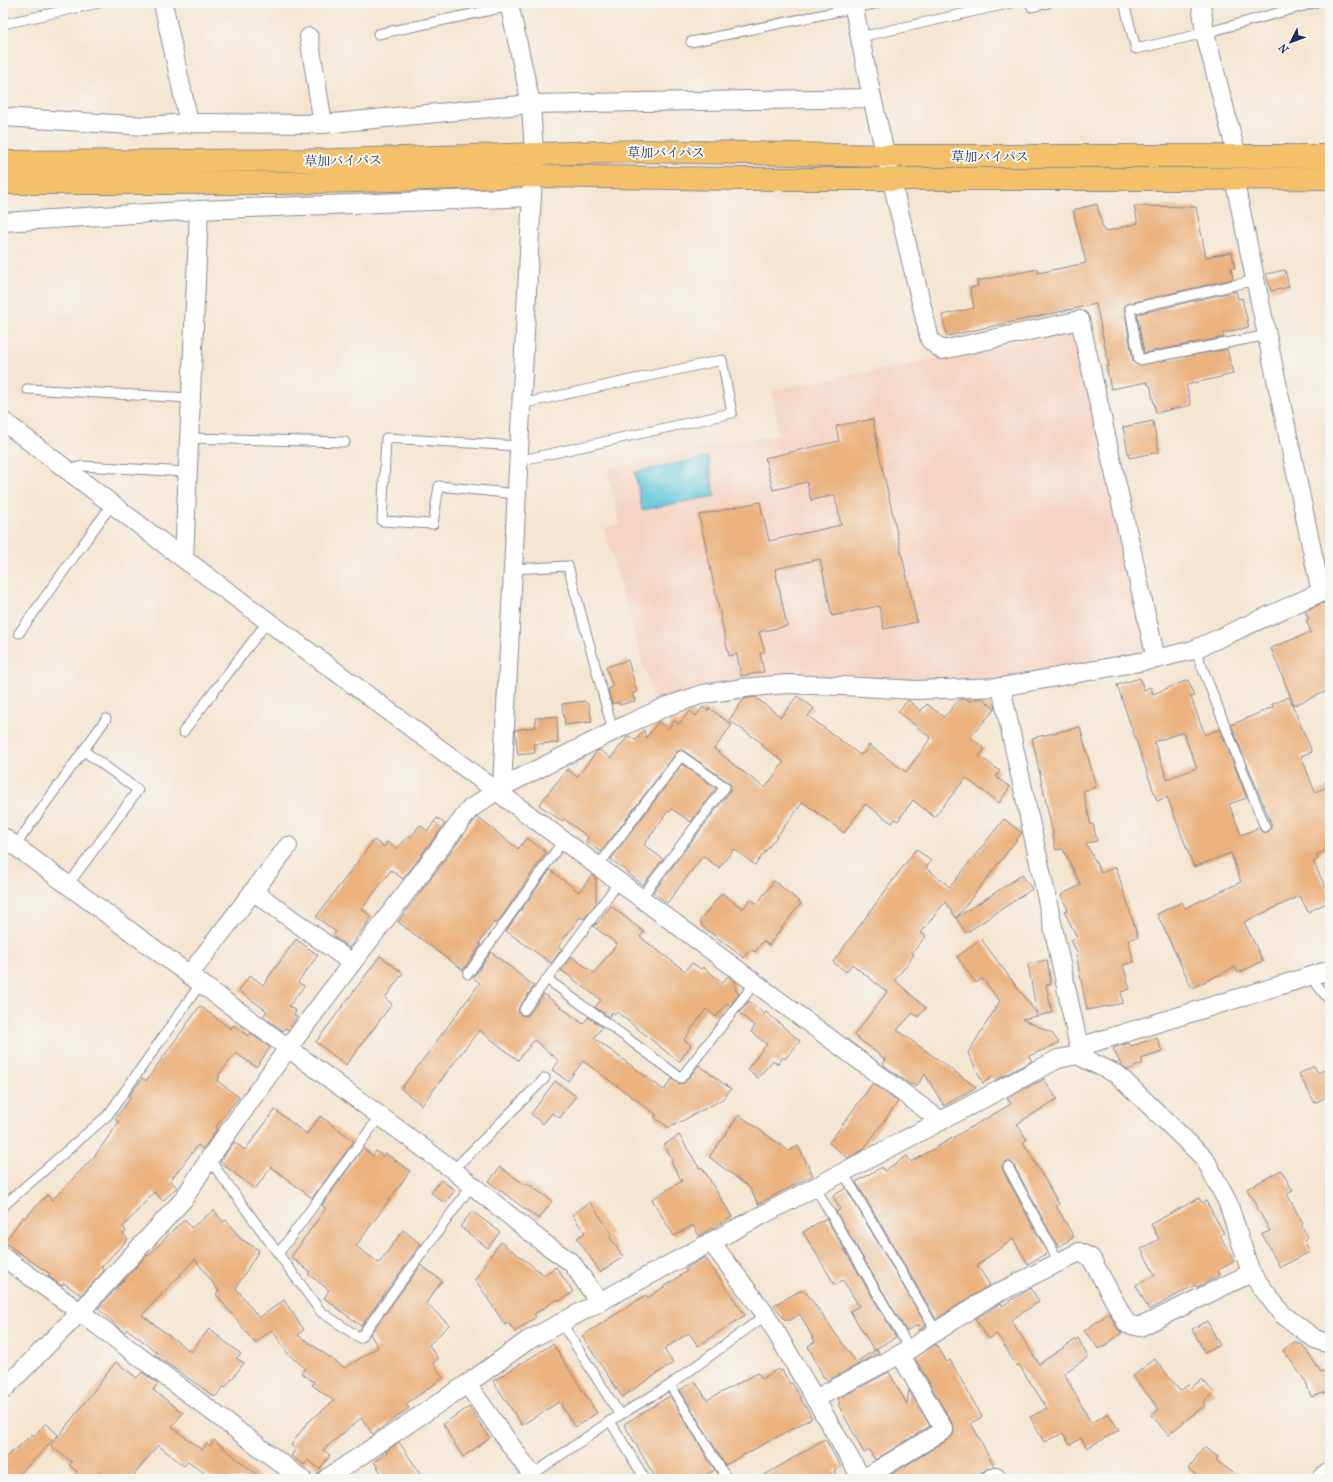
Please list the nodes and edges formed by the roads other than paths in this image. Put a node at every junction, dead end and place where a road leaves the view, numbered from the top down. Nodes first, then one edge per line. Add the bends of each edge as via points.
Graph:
1 (98, 3) edge
2 (163, 3) edge
3 (878, 3) edge
4 (1011, 3) edge
5 (1030, 3) edge
6 (1048, 3) edge
7 (1124, 3) edge
8 (1201, 3) edge
9 (1314, 3) edge
10 (510, 4) edge
11 (853, 6) edge
12 (3, 24) edge
13 (1205, 32) junction
14 (378, 34) dead end
15 (309, 37) dead end
16 (860, 37) junction
17 (691, 42) dead end
18 (872, 98) junction
19 (531, 104) junction
20 (3, 117) edge
21 (190, 124) junction
22 (323, 124) junction
23 (534, 154) junction
24 (887, 156) junction
25 (1237, 156) junction
26 (1330, 156) edge
27 (3, 162) edge
28 (891, 178) junction
29 (1234, 178) junction
30 (1330, 178) edge
31 (3, 183) edge
32 (532, 186) junction
33 (199, 210) junction
34 (3, 222) edge
35 (1256, 280) junction
36 (1268, 335) junction
37 (27, 389) dead end
38 (190, 398) junction
39 (521, 404) junction
40 (3, 421) edge
41 (188, 438) junction
42 (345, 442) dead end
43 (518, 454) junction
44 (67, 470) junction
45 (187, 472) junction
46 (516, 494) junction
47 (112, 504) junction
48 (184, 559) junction
49 (513, 569) junction
50 (1326, 590) edge
51 (268, 621) junction
52 (19, 633) dead end
53 (1195, 649) junction
54 (1156, 659) junction
55 (1001, 687) junction
56 (106, 719) dead end
57 (183, 732) dead end
58 (613, 732) junction
59 (84, 751) junction
60 (499, 789) junction
61 (1266, 827) dead end
62 (563, 840) junction
63 (9, 841) edge
64 (288, 846) dead end
65 (598, 866) junction
66 (619, 882) junction
67 (68, 885) junction
68 (253, 891) junction
69 (641, 898) junction
70 (352, 963) junction
71 (1330, 970) edge
72 (468, 974) dead end
73 (1310, 976) junction
74 (195, 979) junction
75 (547, 979) junction
76 (755, 983) junction
77 (1330, 1001) edge
78 (524, 1010) dead end
79 (288, 1048) junction
80 (1078, 1051) junction
81 (545, 1078) dead end
82 (380, 1116) junction
83 (941, 1121) junction
84 (208, 1159) junction
85 (1008, 1167) dead end
86 (453, 1170) junction
87 (843, 1172) junction
88 (472, 1185) junction
89 (815, 1187) junction
90 (3, 1206) edge
91 (711, 1242) junction
92 (278, 1254) junction
93 (3, 1257) edge
94 (1059, 1262) junction
95 (1251, 1273) junction
96 (599, 1302) junction
97 (80, 1312) junction
98 (766, 1315) junction
99 (561, 1322) junction
100 (936, 1332) junction
101 (1330, 1344) edge
102 (905, 1352) junction
103 (467, 1384) junction
104 (670, 1385) junction
105 (3, 1390) edge
106 (815, 1399) junction
107 (620, 1415) junction
108 (610, 1421) junction
109 (1330, 1471) edge
110 (533, 1477) edge
111 (302, 1479) edge
112 (326, 1479) edge
113 (645, 1479) edge
114 (727, 1479) edge
115 (863, 1479) edge
116 (1321, 1479) edge

1 - 12 lane
2 - 21 street
3 - 11 lane
4 - 16 lane
5 - 6 lane via 1032,7
7 - 13 lane via 1136,49
8 - 13 street
9 - 13 lane
10 - 14 lane
10 - 19 street
11 - 16 street
11 - 17 lane
13 - 25 street
15 - 22 street
16 - 18 street
18 - 19 street
18 - 24 street
19 - 22 street
19 - 23 street
20 - 21 street via 146,126
21 - 22 street
23 - 24 highway, 草加バイパス via 641,151
23 - 27 highway, 草加バイパス via 334,160
23 - 32 street
24 - 25 highway, 草加バイパス
24 - 28 street
25 - 26 highway, 草加バイパス
28 - 29 highway, 草加バイパス
28 - 32 highway, 草加バイパス via 735,179
28 - 54 street via 930,340 942,350 1080,320
29 - 30 highway, 草加バイパス
29 - 35 street
31 - 32 highway, 草加バイパス
32 - 33 street
32 - 39 street
33 - 34 street
33 - 38 street
35 - 36 street
35 - 36 lane via 1130,309 1139,360
36 - 50 street
37 - 38 lane
38 - 41 street
39 - 43 street
39 - 43 lane via 722,360 732,413
40 - 44 street
41 - 42 lane
41 - 45 street
43 - 46 street
43 - 46 lane via 386,438 382,521 433,524 439,486
44 - 45 lane via 82,466
44 - 47 street
45 - 48 street
46 - 49 street
47 - 48 street
47 - 52 lane
48 - 51 street
49 - 58 lane via 568,566
49 - 60 street
50 - 53 street
51 - 57 lane
51 - 60 street
53 - 54 street
53 - 61 lane
54 - 55 street
55 - 58 street via 916,690 786,684 744,688 703,694 665,707
55 - 80 street
56 - 59 lane
58 - 60 street
59 - 63 lane
59 - 67 lane via 138,790
60 - 62 street
60 - 70 street via 470,809
62 - 65 street
62 - 72 lane
63 - 67 street
64 - 68 street
65 - 66 street
65 - 69 lane via 681,756 725,787
66 - 69 street
66 - 75 lane
67 - 74 street
68 - 70 street
68 - 74 street
69 - 76 street
70 - 79 street
71 - 73 street
73 - 77 lane
73 - 80 street
74 - 79 street
74 - 90 lane via 108,1115
75 - 76 lane via 681,1078
75 - 78 lane
76 - 83 street
79 - 82 street
79 - 84 street
80 - 83 street
80 - 95 street via 1118,1075 1206,1159 1228,1203
81 - 86 lane
82 - 86 street
82 - 92 lane
83 - 87 street
84 - 92 lane
84 - 97 street via 183,1200
85 - 94 lane
86 - 88 street
87 - 89 street
87 - 100 lane
88 - 92 lane via 360,1338 321,1312
88 - 96 street via 572,1263
89 - 91 street
89 - 102 lane
91 - 96 street
91 - 98 street
93 - 97 street
94 - 95 street via 1078,1252 1091,1258 1127,1324 1140,1327
94 - 100 street via 986,1299
95 - 101 street via 1282,1314 1315,1339
96 - 99 street
97 - 105 street
97 - 111 street
98 - 104 lane
98 - 106 street
99 - 103 street via 527,1341
99 - 107 lane
100 - 102 street
102 - 106 street
102 - 115 street via 944,1430
103 - 110 street
103 - 112 street
104 - 107 lane
104 - 114 lane
106 - 115 street
107 - 108 lane
108 - 110 lane
108 - 113 lane
109 - 116 street

